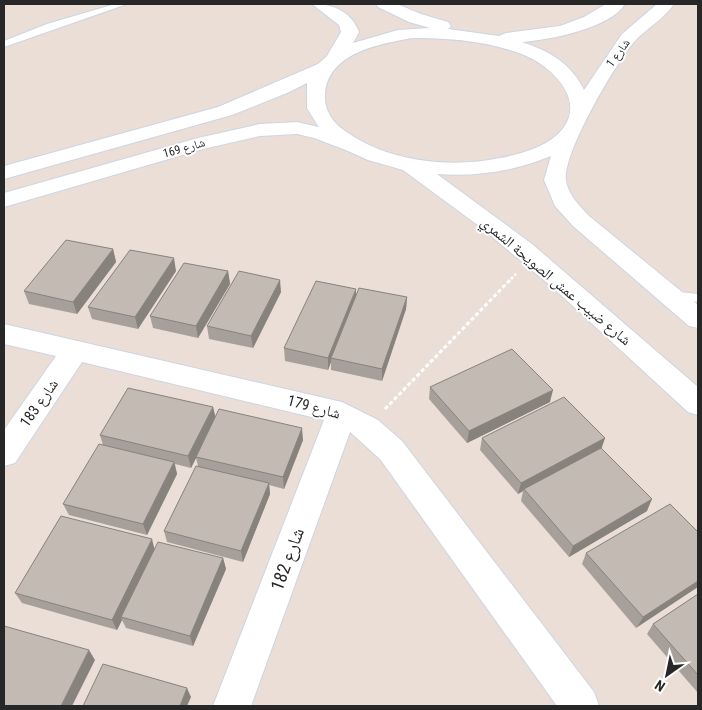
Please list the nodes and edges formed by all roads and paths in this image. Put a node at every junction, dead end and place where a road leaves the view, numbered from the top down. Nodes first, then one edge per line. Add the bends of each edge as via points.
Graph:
1 (123, 4) edge
2 (320, 4) edge
3 (384, 4) edge
4 (617, 4) edge
5 (666, 4) edge
6 (474, 35) junction
7 (493, 39) junction
8 (4, 44) edge
9 (330, 63) junction
10 (580, 110) junction
11 (570, 132) junction
12 (365, 152) junction
13 (409, 165) junction
14 (4, 174) edge
15 (4, 200) edge
16 (531, 258) junction
17 (667, 294) junction
18 (698, 298) edge
19 (698, 319) edge
20 (4, 334) edge
21 (74, 352) junction
22 (698, 404) edge
23 (354, 420) junction
24 (4, 454) edge
25 (232, 706) edge
26 (580, 706) edge

1 - 8 lane
2 - 9 street via 339,16 350,32
3 - 6 street via 415,18
4 - 7 street via 600,16 566,31 543,37
5 - 10 street, شارع 1 via 628,38
6 - 7 street
6 - 9 street, شارع 169 via 412,34 382,38 356,47
7 - 10 street via 529,50 557,67 575,87
9 - 12 street via 314,87 316,110 333,132
9 - 14 street, شارع 169 via 280,89 225,111
10 - 11 street, شارع 1
11 - 13 street via 545,152 506,165 458,169
11 - 17 street via 555,180 563,201 581,221
12 - 13 street
12 - 15 street, شارع 169 via 320,133 297,128 260,130 198,144
13 - 16 street, شارع ضبيب عمش الصويحة الشمري via 454,194
16 - 22 street, شارع ضبيب عمش الصويحة الشمري
16 - 23 path
17 - 18 lane
17 - 19 street
20 - 21 street, شارع 179
21 - 23 street, شارع 179
21 - 24 street, شارع 183
23 - 25 street, شارع 182
23 - 26 street via 390,450

